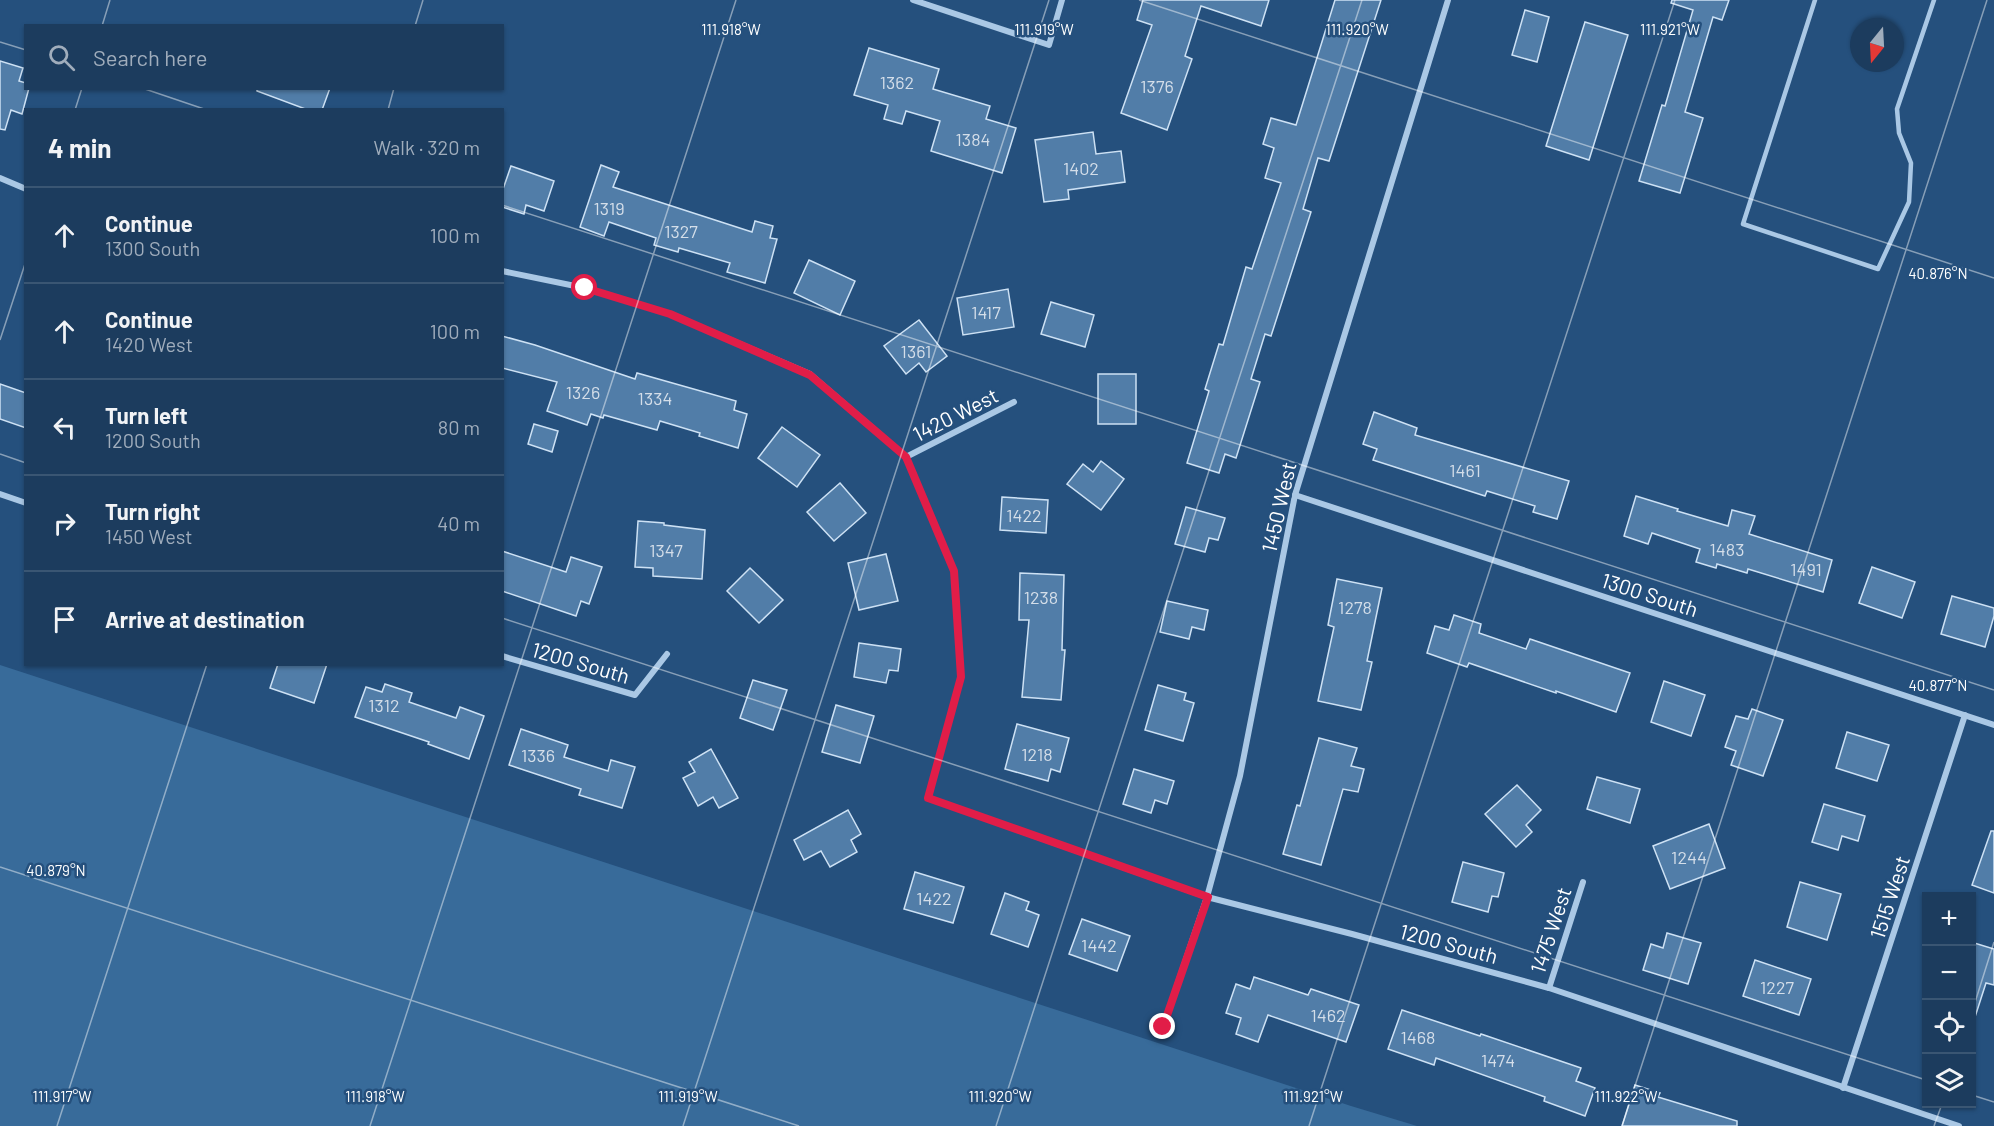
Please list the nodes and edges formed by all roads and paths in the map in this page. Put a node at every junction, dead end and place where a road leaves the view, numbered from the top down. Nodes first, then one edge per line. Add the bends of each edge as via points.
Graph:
1 (913, 0) edge
2 (1062, 0) edge
3 (1448, 0) edge
4 (1815, 0) edge
5 (1934, 0) edge
6 (0, 178) edge
7 (24, 188) edge
8 (504, 271) edge
9 (1014, 402) dead end
10 (906, 457) junction
11 (0, 494) edge
12 (1295, 495) junction
13 (24, 502) edge
14 (668, 654) dead end
15 (504, 657) edge
16 (1965, 716) junction
17 (1994, 725) edge
18 (928, 798) joint
19 (1582, 882) dead end
20 (1208, 897) junction
21 (1549, 988) junction
22 (1163, 1027) dead end
23 (1843, 1088) junction
24 (1959, 1126) edge

1 - 2 street via 1049,45
3 - 12 street, 1450 West
4 - 5 lane via 1743,224 1878,270 1909,202 1911,163 1899,133 1897,109
6 - 7 street
8 - 10 street via 585,288 670,314 810,375
9 - 10 street, 1420 West
10 - 18 street, 1420 West via 954,571 961,677
11 - 13 street
12 - 16 street, 1300 South
12 - 20 street, 1450 West via 1240,776
14 - 15 street, 1200 South via 635,695
16 - 17 street, 1300 South
16 - 23 street, 1515 West
18 - 20 street, 1200 South
19 - 21 street, 1475 West
20 - 21 street, 1200 South
20 - 22 street, 1450 West
21 - 23 street, 1200 South
23 - 24 street, 1200 South

